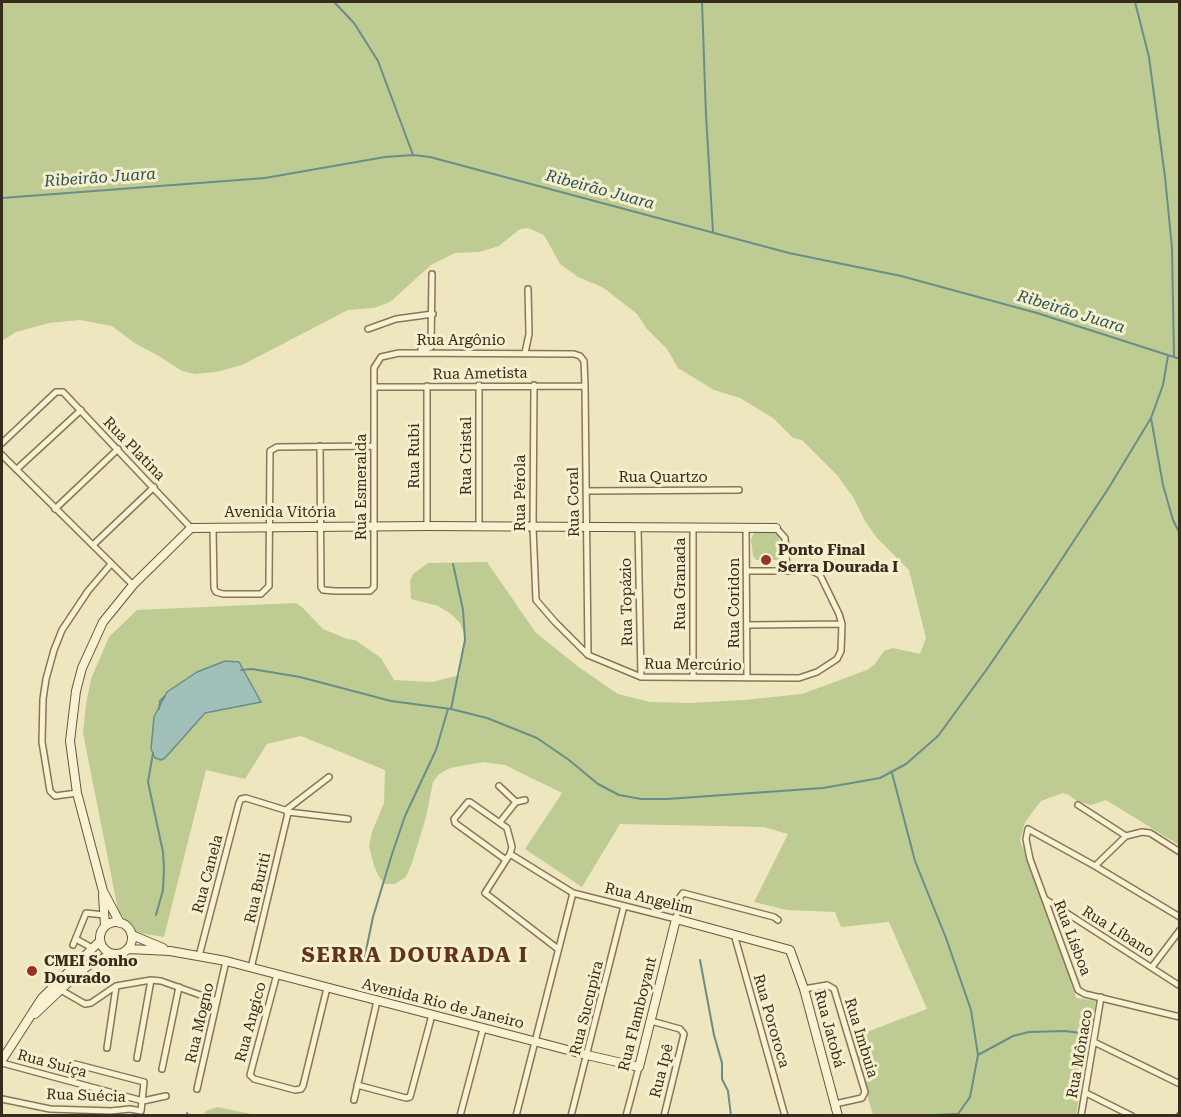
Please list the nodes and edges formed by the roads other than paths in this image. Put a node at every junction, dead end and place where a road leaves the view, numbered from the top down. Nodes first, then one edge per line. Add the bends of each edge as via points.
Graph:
1 (432, 274) dead end
2 (528, 289) dead end
3 (433, 314) junction
4 (368, 330) dead end
5 (399, 353) junction
6 (525, 353) junction
7 (574, 354) joint
8 (534, 385) junction
9 (427, 386) junction
10 (479, 386) junction
11 (585, 386) junction
12 (375, 387) junction
13 (81, 410) junction
14 (2, 443) edge
15 (320, 446) junction
16 (374, 446) junction
17 (118, 449) junction
18 (2, 455) edge
19 (17, 469) junction
20 (154, 487) junction
21 (739, 490) dead end
22 (586, 491) junction
23 (54, 509) junction
24 (213, 526) junction
25 (268, 526) junction
26 (322, 526) junction
27 (374, 526) junction
28 (427, 526) junction
29 (479, 527) junction
30 (533, 527) junction
31 (587, 527) junction
32 (638, 527) junction
33 (693, 527) junction
34 (191, 528) junction
35 (746, 528) junction
36 (776, 528) joint
37 (93, 545) junction
38 (111, 564) junction
39 (787, 570) junction
40 (747, 571) junction
41 (133, 585) junction
42 (536, 600) joint
43 (842, 624) junction
44 (747, 625) junction
45 (588, 655) junction
46 (641, 677) junction
47 (693, 677) junction
48 (747, 678) junction
49 (329, 777) dead end
50 (499, 786) dead end
51 (77, 794) junction
52 (525, 800) dead end
53 (516, 802) junction
54 (1078, 805) dead end
55 (288, 812) junction
56 (348, 819) dead end
57 (500, 822) junction
58 (1126, 836) junction
59 (1179, 852) edge
60 (510, 854) junction
61 (506, 860) junction
62 (1095, 866) junction
63 (103, 891) junction
64 (573, 894) junction
65 (1044, 898) junction
66 (624, 906) junction
67 (104, 915) junction
68 (1179, 917) edge
69 (676, 919) junction
70 (778, 920) dead end
71 (120, 922) junction
72 (105, 926) junction
73 (1179, 930) edge
74 (734, 934) junction
75 (132, 935) junction
76 (100, 941) junction
77 (92, 948) junction
78 (129, 949) junction
79 (558, 949) junction
80 (790, 950) joint
81 (170, 951) junction
82 (112, 954) junction
83 (199, 956) junction
84 (226, 961) junction
85 (1152, 967) junction
86 (251, 968) junction
87 (277, 975) junction
88 (151, 980) junction
89 (1179, 986) edge
90 (116, 987) junction
91 (179, 987) junction
92 (327, 988) junction
93 (59, 989) junction
94 (804, 989) junction
95 (1101, 997) junction
96 (217, 1001) junction
97 (377, 1001) junction
98 (432, 1015) junction
99 (1179, 1017) edge
100 (651, 1021) junction
101 (25, 1024) junction
102 (483, 1029) junction
103 (535, 1042) junction
104 (1094, 1042) junction
105 (107, 1048) dead end
106 (587, 1055) junction
107 (137, 1058) dead end
108 (2, 1061) edge
109 (75, 1064) dead end
110 (639, 1067) junction
111 (162, 1069) dead end
112 (1179, 1084) edge
113 (357, 1085) junction
114 (196, 1089) dead end
115 (1086, 1093) junction
116 (166, 1096) dead end
117 (2, 1100) edge
118 (354, 1100) dead end
119 (142, 1101) junction
120 (835, 1104) junction
121 (111, 1113) edge
122 (460, 1116) edge
123 (516, 1116) edge
124 (571, 1116) edge
125 (626, 1116) edge
126 (664, 1116) edge
127 (785, 1116) edge
128 (838, 1116) edge
129 (1081, 1116) edge
130 (1132, 1116) edge

1 - 3 street
2 - 6 street via 529,334
3 - 4 street via 396,319
3 - 5 street via 430,348
5 - 6 street, Rua Argônio
5 - 12 street, Rua Argônio via 381,357 374,368
6 - 7 street, Rua Argônio
7 - 11 street, Rua Coral via 584,361
8 - 10 street, Rua Ametista
8 - 11 street, Rua Ametista
8 - 30 street, Rua Pérola
9 - 10 street, Rua Ametista
9 - 12 street, Rua Ametista
9 - 28 street, Rua Rubi
10 - 29 street, Rua Cristal
11 - 22 street, Rua Coral
12 - 16 street, Rua Esmeralda
13 - 14 street, Rua Platina via 63,392 56,392
13 - 17 street, Rua Platina
13 - 19 street
15 - 16 street
15 - 25 street via 277,447 270,451
15 - 26 street
16 - 27 street, Rua Esmeralda
17 - 20 street, Rua Platina
17 - 23 street
18 - 19 street
19 - 23 street
20 - 34 street, Rua Platina
20 - 37 street
21 - 22 street, Rua Quartzo
22 - 31 street, Rua Coral
23 - 37 street
24 - 25 street, Avenida Vitória
24 - 25 street via 214,588 219,594 254,594 269,586
24 - 34 street, Avenida Vitória
25 - 26 street, Avenida Vitória
26 - 27 street, Avenida Vitória
26 - 27 street, Rua Esmeralda via 321,587 372,591
27 - 28 street, Avenida Vitória
28 - 29 street, Avenida Vitória
29 - 30 street, Avenida Vitória
30 - 31 street, Avenida Vitória
30 - 42 street, Rua Pérola
31 - 32 street, Avenida Vitória
31 - 45 street, Rua Coral
32 - 33 street, Avenida Vitória
32 - 46 street, Rua Topázio
33 - 35 street, Avenida Vitória
33 - 47 street, Rua Granada
34 - 41 street
35 - 36 street, Avenida Vitória
35 - 40 street, Rua Coridon
36 - 39 street via 785,538
37 - 38 street
38 - 41 street
38 - 51 street via 63,630 46,679 42,742 50,791 55,796
39 - 40 street
39 - 43 street via 820,575
40 - 44 street, Rua Coridon
41 - 51 street via 104,622 82,668 70,741
42 - 45 street, Rua Mercúrio
43 - 44 street
43 - 48 street, Rua Mercúrio via 840,656 817,672 799,678
44 - 48 street, Rua Coridon
45 - 46 street, Rua Mercúrio
46 - 47 street, Rua Mercúrio
47 - 48 street, Rua Mercúrio
49 - 55 street
50 - 53 street
51 - 63 street
52 - 53 street
53 - 57 street
54 - 58 street
55 - 56 street
55 - 83 street, Rua Canela via 241,799
55 - 86 street, Rua Buriti
57 - 60 street via 507,828
57 - 61 street via 470,802 454,819
58 - 59 street via 1147,832
58 - 62 street
60 - 61 street
60 - 64 street, Rua Angelim
61 - 79 street via 484,893
62 - 65 street, Rua Lísboa via 1028,829 1030,859
62 - 68 street
63 - 67 street
63 - 71 street
64 - 66 street, Rua Angelim
64 - 79 street
65 - 85 street, Rua Líbano
65 - 95 street, Rua Lísboa via 1078,990
66 - 69 street, Rua Angelim
66 - 106 street, Rua Sucupira
67 - 72 street
67 - 77 street via 86,913 75,942
69 - 70 street via 683,893
69 - 74 street, Rua Angelim
69 - 100 street, Rua Flamboyant
71 - 72 street
71 - 75 street
72 - 76 street
73 - 85 street
74 - 80 street, Rua Angelim
74 - 127 street, Rua Pororoca
75 - 78 street
75 - 81 street, Avenida Rio de Janeiro
76 - 77 street
76 - 82 street via 104,950
77 - 101 street via 42,998
78 - 81 street, Avenida Rio de Janeiro
78 - 82 street
79 - 103 street
80 - 94 street, Rua Jatobá
81 - 83 street, Avenida Rio de Janeiro
82 - 93 street via 89,965
83 - 84 street, Avenida Rio de Janeiro
84 - 86 street, Avenida Rio de Janeiro
84 - 96 street, Rua Mogno
85 - 89 street, Rua Líbano
86 - 87 street, Avenida Rio de Janeiro
87 - 92 street, Avenida Rio de Janeiro
87 - 92 street, Rua Angico via 250,1077 295,1090 301,1089
88 - 90 street
88 - 91 street
88 - 107 street
90 - 93 street via 85,1005
90 - 105 street
91 - 96 street
91 - 111 street
92 - 97 street, Avenida Rio de Janeiro
93 - 101 street
94 - 120 street, Rua Jatobá
94 - 120 street, Rua Imbuia via 827,985 834,989 865,1092 862,1098
95 - 99 street, Rua Lísboa
95 - 104 street, Rua Mônaco
96 - 114 street, Rua Mogno
97 - 98 street, Avenida Rio de Janeiro
97 - 113 street
98 - 102 street, Avenida Rio de Janeiro
98 - 113 street via 410,1097
100 - 110 street, Rua Flamboyant
100 - 126 street, Rua Ipê via 680,1029 684,1034
101 - 108 street
102 - 103 street, Avenida Rio de Janeiro
102 - 122 street
103 - 106 street, Avenida Rio de Janeiro
103 - 123 street
104 - 112 street
104 - 115 street, Rua Mônaco
106 - 110 street, Avenida Rio de Janeiro
106 - 124 street, Rua Sucupira
108 - 119 street, Rua Suíça
109 - 119 street, Rua Suécia via 144,1082
110 - 125 street, Rua Flamboyant
113 - 118 street
115 - 129 street, Rua Mônaco
115 - 130 street
116 - 119 street, Rua Suíça
117 - 121 street, Rua Suécia via 50,1109
119 - 121 street, Rua Suécia via 141,1111
120 - 128 street, Rua Jatobá

